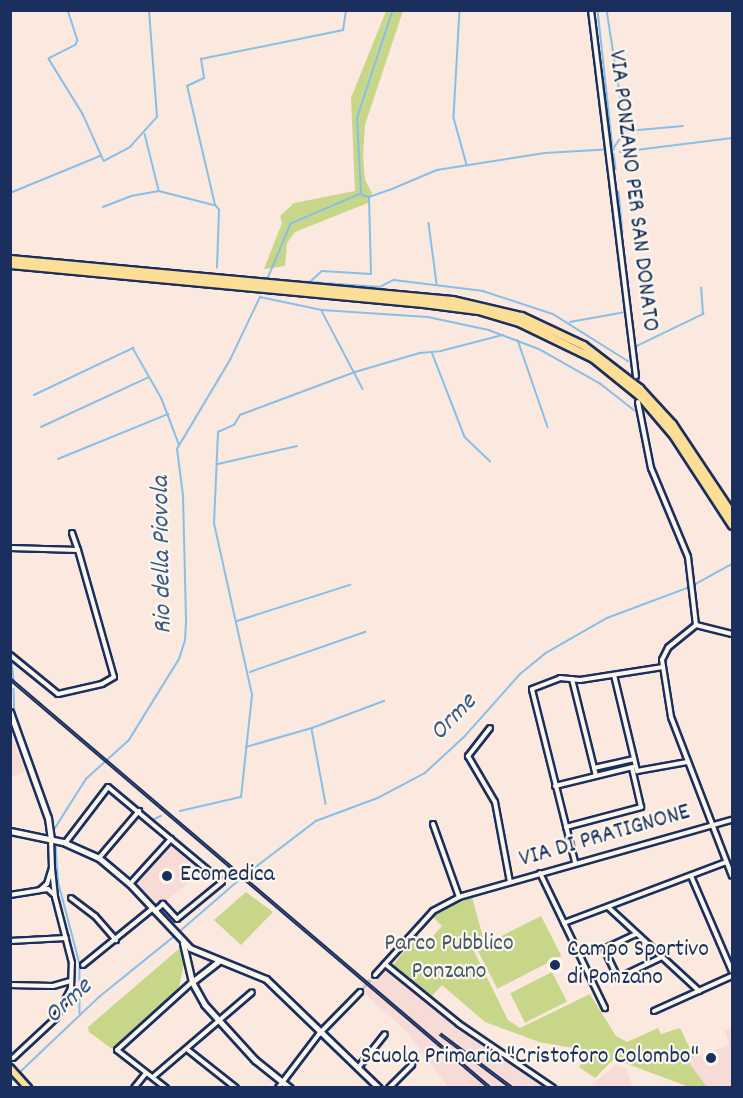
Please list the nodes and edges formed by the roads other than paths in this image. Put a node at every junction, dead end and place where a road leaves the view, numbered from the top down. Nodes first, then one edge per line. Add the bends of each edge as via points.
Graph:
1 (591, 10) edge
2 (10, 259) edge
3 (10, 264) edge
4 (636, 376) dead end
5 (638, 402) dead end
6 (732, 514) edge
7 (732, 525) edge
8 (72, 533) dead end
9 (10, 548) edge
10 (78, 550) junction
11 (696, 625) junction
12 (732, 634) edge
13 (10, 655) edge
14 (663, 667) junction
15 (614, 675) junction
16 (572, 679) junction
17 (10, 712) edge
18 (490, 728) dead end
19 (634, 759) junction
20 (687, 762) junction
21 (594, 768) junction
22 (635, 769) junction
23 (596, 776) junction
24 (555, 786) junction
25 (139, 811) junction
26 (732, 820) edge
27 (433, 824) dead end
28 (711, 826) junction
29 (566, 827) junction
30 (10, 831) edge
31 (51, 839) junction
32 (171, 839) junction
33 (66, 842) junction
34 (99, 858) junction
35 (575, 862) junction
36 (729, 864) edge
37 (52, 868) junction
38 (540, 873) junction
39 (691, 876) junction
40 (732, 876) edge
41 (510, 882) junction
42 (130, 884) junction
43 (40, 890) junction
44 (10, 895) edge
45 (55, 897) junction
46 (459, 897) junction
47 (71, 898) dead end
48 (608, 907) junction
49 (153, 910) junction
50 (564, 923) junction
51 (636, 933) junction
52 (66, 938) junction
53 (116, 940) junction
54 (10, 941) edge
55 (182, 942) junction
56 (662, 957) junction
57 (218, 962) junction
58 (385, 964) junction
59 (83, 965) dead end
60 (732, 971) edge
61 (375, 975) tunnel mouth
62 (732, 976) edge
63 (71, 981) junction
64 (192, 982) junction
65 (10, 985) edge
66 (699, 991) junction
67 (252, 992) dead end
68 (360, 992) tunnel mouth
69 (605, 1008) dead end
70 (654, 1011) dead end
71 (221, 1022) junction
72 (321, 1032) junction
73 (385, 1034) dead end
74 (188, 1050) junction
75 (13, 1058) dead end
76 (412, 1065) dead end
77 (10, 1068) edge
78 (358, 1068) junction
79 (146, 1072) junction
80 (153, 1077) junction
81 (283, 1082) junction
82 (27, 1086) edge
83 (134, 1088) edge
84 (166, 1088) edge
85 (236, 1088) edge
86 (278, 1088) edge
87 (290, 1088) edge
88 (379, 1088) edge
89 (389, 1088) edge
90 (553, 1088) edge

1 - 4 street, VIA PONZANO PER SAN DONATO
2 - 6 highway via 452,300 521,316 583,345 639,388 672,424
3 - 7 highway via 423,303 478,310 519,322 586,354 634,391 674,436
5 - 11 street via 642,440 661,499 688,557
8 - 10 street
9 - 10 street
10 - 13 street via 114,677 102,684 58,694
11 - 12 street
11 - 14 street via 668,648
14 - 15 street
14 - 20 street via 671,717
15 - 16 street
15 - 19 street
16 - 21 street
16 - 24 street via 560,678 534,687 532,694
17 - 31 main road via 48,818
18 - 41 street, VIA DI PRATIGNONE via 468,756 495,802
19 - 21 street
19 - 22 street
20 - 22 street
20 - 28 street
21 - 23 street
22 - 23 street
22 - 29 street via 640,807
23 - 24 street
24 - 29 street
25 - 32 street
25 - 33 street via 108,787
25 - 34 street
26 - 28 street, VIA DI PRATIGNONE
27 - 46 street
28 - 35 street, VIA DI PRATIGNONE
28 - 36 street
29 - 35 street
30 - 31 main road
31 - 33 main road
31 - 37 street
32 - 42 street
32 - 49 street via 222,882 177,919 163,904
33 - 34 main road
34 - 42 main road
35 - 38 street, VIA DI PRATIGNONE
36 - 39 street
36 - 40 street
37 - 43 street
37 - 45 street
38 - 41 street, VIA DI PRATIGNONE
38 - 50 street
39 - 48 street
39 - 60 street
41 - 46 street, VIA DI PRATIGNONE
42 - 49 main road
43 - 44 street
43 - 45 street via 51,890
45 - 52 street
46 - 58 street, VIA DI PRATIGNONE via 433,911
47 - 53 street via 95,916
48 - 50 street
48 - 51 street
49 - 53 street
49 - 55 main road
50 - 69 street
51 - 56 street
51 - 56 street via 604,949 618,978
52 - 54 street
52 - 63 street
53 - 59 street
55 - 57 main road
55 - 64 main road
56 - 66 street
57 - 64 main road
57 - 72 main road via 266,979
58 - 61 street, VIA DI PRATIGNONE
58 - 90 street via 459,1024
62 - 66 street
63 - 65 street via 53,986
63 - 75 street via 69,996 56,1018
64 - 71 main road
64 - 79 street via 117,1050
66 - 70 street
67 - 71 street
68 - 72 street
71 - 74 street
71 - 81 main road via 255,1060
72 - 78 main road
72 - 81 street
73 - 78 street
74 - 80 street
74 - 85 street
76 - 89 street
77 - 82 main road
78 - 88 main road
79 - 80 street
79 - 83 street
80 - 84 street
81 - 86 street
81 - 87 main road

